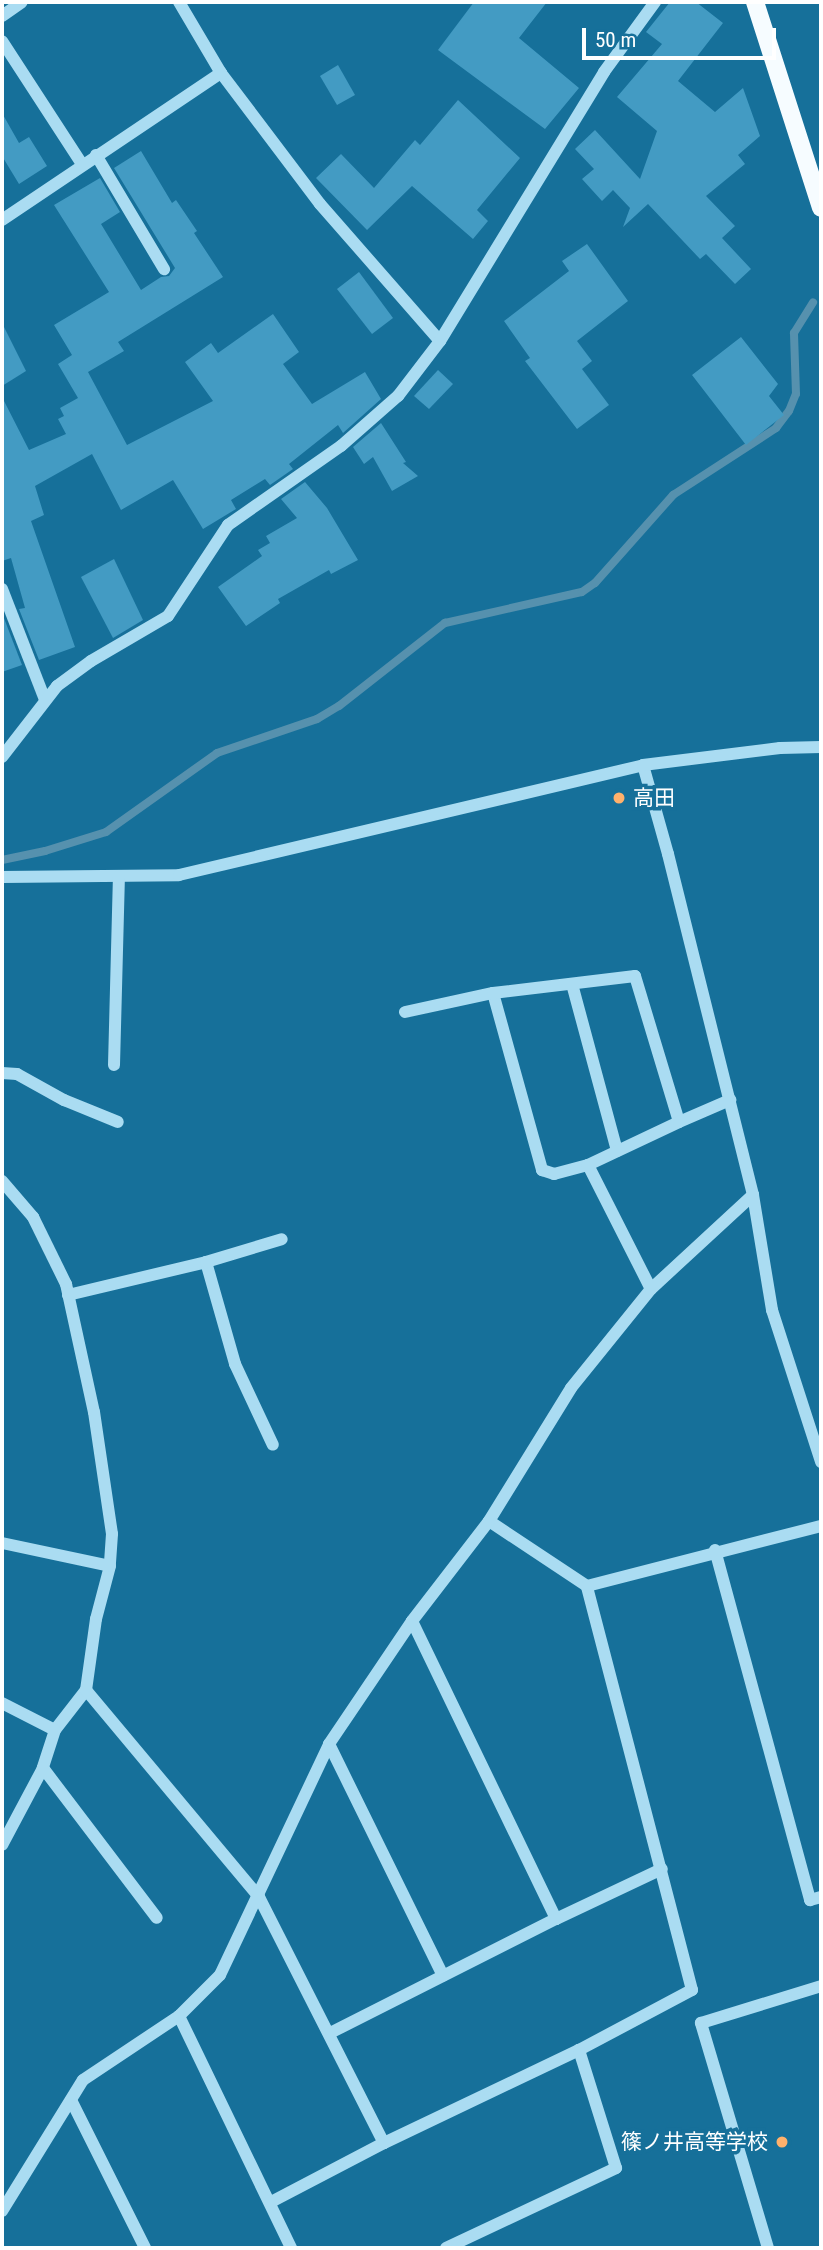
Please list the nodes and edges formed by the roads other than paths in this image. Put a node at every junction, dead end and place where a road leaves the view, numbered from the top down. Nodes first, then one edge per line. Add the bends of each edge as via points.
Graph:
1 (22, 2) edge
2 (179, 2) edge
3 (655, 2) edge
4 (755, 2) edge
5 (2, 16) edge
6 (2, 41) edge
7 (221, 73) junction
8 (96, 155) junction
9 (82, 164) junction
10 (821, 208) edge
11 (2, 220) edge
12 (164, 268) dead end
13 (440, 341) junction
14 (2, 589) edge
15 (45, 700) junction
16 (821, 747) edge
17 (2, 757) edge
18 (643, 765) junction
19 (119, 876) junction
20 (2, 877) edge
21 (572, 984) junction
22 (493, 993) junction
23 (405, 1012) dead end
24 (114, 1065) dead end
25 (2, 1073) edge
26 (730, 1100) junction
27 (118, 1122) dead end
28 (679, 1122) junction
29 (617, 1151) junction
30 (588, 1165) junction
31 (2, 1181) edge
32 (753, 1195) junction
33 (282, 1239) dead end
34 (206, 1262) junction
35 (651, 1289) junction
36 (68, 1295) junction
37 (273, 1445) dead end
38 (821, 1462) edge
39 (489, 1521) junction
40 (821, 1526) edge
41 (2, 1543) edge
42 (715, 1550) junction
43 (110, 1566) junction
44 (587, 1586) junction
45 (412, 1621) junction
46 (86, 1690) junction
47 (2, 1703) edge
48 (55, 1730) junction
49 (328, 1744) junction
50 (43, 1768) junction
51 (2, 1845) edge
52 (662, 1869) junction
53 (821, 1896) edge
54 (259, 1897) junction
55 (157, 1918) dead end
56 (556, 1919) junction
57 (443, 1976) junction
58 (821, 1986) edge
59 (179, 2016) junction
60 (330, 2033) junction
61 (579, 2050) junction
62 (71, 2100) junction
63 (384, 2143) junction
64 (271, 2202) junction
65 (3, 2205) edge
66 (145, 2248) edge
67 (291, 2248) edge
68 (446, 2248) edge
69 (768, 2248) edge

1 - 5 street
2 - 7 street
3 - 13 street via 604,72
4 - 10 main road
6 - 9 street
7 - 8 street
7 - 13 street via 320,204
8 - 9 street
8 - 12 street
9 - 11 street
13 - 15 street via 398,396 350,438 228,525 168,615 91,661
14 - 15 street
15 - 17 street
16 - 18 street
18 - 19 street via 179,875
18 - 26 street
19 - 20 street
19 - 24 street
21 - 22 street
21 - 28 street via 635,976
21 - 29 street
22 - 23 street
22 - 30 street via 542,1170 554,1174
25 - 27 street via 16,1074
26 - 28 street
26 - 32 street
28 - 29 street
29 - 30 street
30 - 35 street
31 - 36 street via 33,1217
32 - 35 street
32 - 38 street via 772,1310
33 - 34 street
34 - 36 street
34 - 37 street via 235,1364
35 - 39 street via 571,1388
36 - 43 street via 94,1412 112,1534
39 - 44 street
39 - 45 street
40 - 42 street
41 - 43 street
42 - 44 street
42 - 53 street via 810,1900
43 - 46 street via 96,1619
44 - 52 street
45 - 49 street
45 - 56 street
46 - 48 street
46 - 54 street
47 - 48 street
48 - 50 street
49 - 54 street
49 - 57 street
50 - 51 street
50 - 55 street
52 - 56 street
52 - 61 street via 692,1990
54 - 59 street via 220,1975
54 - 60 street
56 - 57 street
57 - 60 street
58 - 69 street via 701,2023
59 - 62 street via 83,2080
59 - 64 street
60 - 63 street
61 - 63 street
61 - 68 street via 616,2168
62 - 65 street
62 - 66 street
63 - 64 street
64 - 67 street

